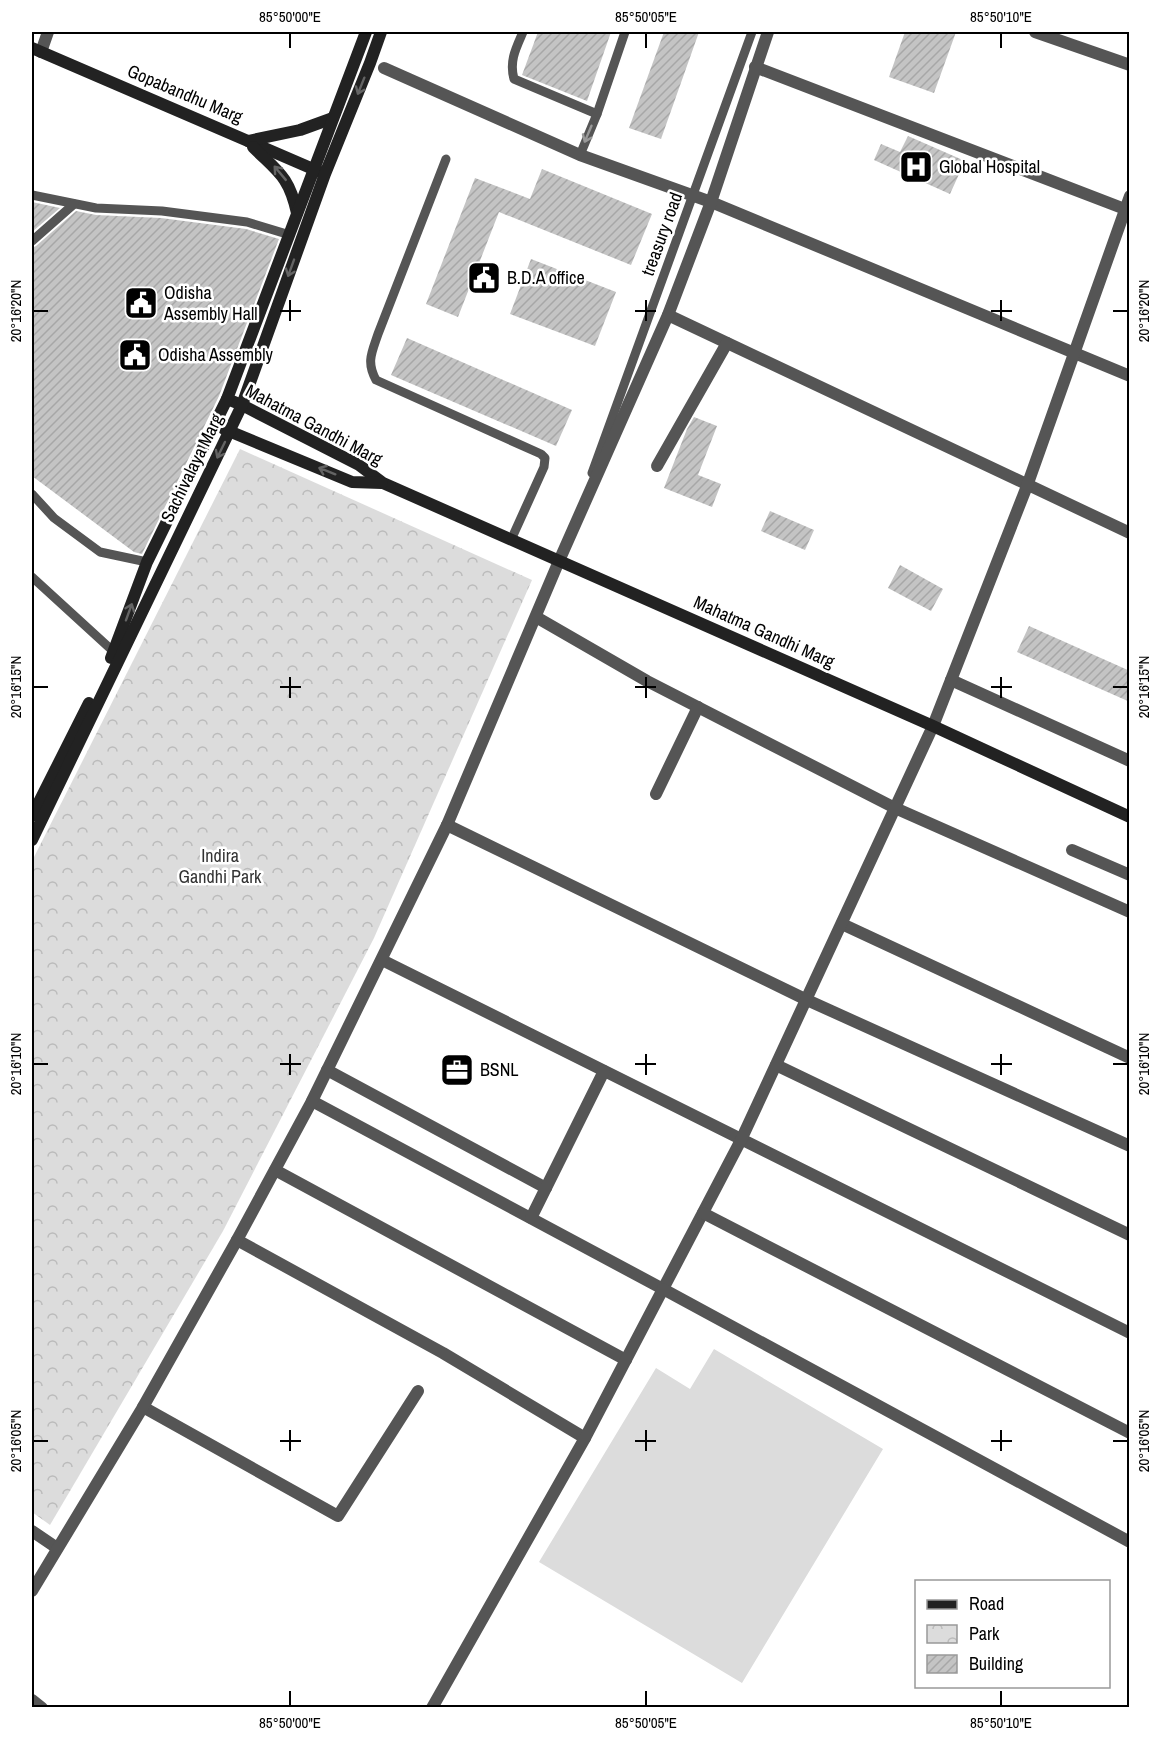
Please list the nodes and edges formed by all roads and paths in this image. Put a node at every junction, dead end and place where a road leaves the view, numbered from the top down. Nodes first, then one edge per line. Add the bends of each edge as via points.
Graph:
1 (48, 32) edge
2 (366, 32) edge
3 (381, 32) edge
4 (523, 32) edge
5 (625, 32) edge
6 (752, 32) edge
7 (768, 32) edge
8 (1035, 32) edge
9 (36, 50) edge
10 (1130, 65) edge
11 (755, 67) junction
12 (384, 68) dead end
13 (597, 114) junction
14 (333, 118) junction
15 (248, 141) junction
16 (580, 155) junction
17 (446, 159) dead end
18 (319, 172) junction
19 (32, 195) edge
20 (693, 196) junction
21 (1130, 196) edge
22 (711, 202) junction
23 (74, 204) junction
24 (1127, 210) edge
25 (297, 214) junction
26 (290, 234) junction
27 (32, 241) edge
28 (668, 315) junction
29 (727, 343) junction
30 (1075, 354) junction
31 (1130, 376) edge
32 (226, 399) junction
33 (242, 405) junction
34 (214, 425) junction
35 (230, 431) junction
36 (657, 466) dead end
37 (383, 483) junction
38 (1027, 486) junction
39 (32, 494) edge
40 (1130, 533) edge
41 (511, 540) junction
42 (565, 549) junction
43 (559, 561) junction
44 (147, 562) junction
45 (32, 576) edge
46 (536, 617) junction
47 (114, 652) junction
48 (951, 680) junction
49 (698, 707) junction
50 (933, 726) junction
51 (1130, 761) edge
52 (656, 794) dead end
53 (895, 808) junction
54 (32, 816) edge
55 (1130, 817) edge
56 (447, 825) junction
57 (32, 840) edge
58 (1072, 850) dead end
59 (1130, 875) edge
60 (1130, 912) edge
61 (842, 924) junction
62 (382, 960) junction
63 (807, 1000) junction
64 (1130, 1058) edge
65 (776, 1065) junction
66 (327, 1070) junction
67 (604, 1071) junction
68 (312, 1101) junction
69 (741, 1140) junction
70 (1130, 1146) edge
71 (275, 1170) junction
72 (546, 1188) junction
73 (703, 1213) junction
74 (531, 1218) junction
75 (1130, 1235) edge
76 (237, 1240) junction
77 (663, 1289) junction
78 (1130, 1333) edge
79 (626, 1360) junction
80 (418, 1390) dead end
81 (143, 1407) junction
82 (1130, 1433) edge
83 (585, 1438) junction
84 (32, 1531) edge
85 (1130, 1542) edge
86 (57, 1548) junction
87 (32, 1591) edge
88 (32, 1700) edge
89 (42, 1707) edge
90 (432, 1707) edge

1 - 9 street
2 - 14 street, Sachivalaya Marg
3 -> 18 street, Sachivalaya Marg
4 - 13 lane via 513,56 514,79
5 - 13 lane
6 - 20 lane, treasury road
7 - 11 street
8 - 10 street
9 - 15 street, Gopabandhu Marg
11 - 22 street
11 - 24 street
12 - 16 street
13 -> 16 lane
14 - 15 street
14 - 18 street, Sachivalaya Marg
15 - 18 street, Gopabandhu Marg
25 -> 15 street via 286,179
16 - 20 street
17 - 41 lane via 378,334 369,369 376,380 545,458
18 - 25 street, Sachivalaya Marg
18 -> 33 street, Sachivalaya Marg
19 - 23 lane
20 - 22 street
20 - 42 lane, treasury road
21 - 24 street
22 - 28 street
22 - 30 street
23 - 26 lane via 248,222
23 - 27 lane
24 - 30 street
25 - 26 street, Sachivalaya Marg
26 - 32 street, Sachivalaya Marg
28 - 29 street
28 - 42 street
29 - 36 street
29 - 38 street
30 - 31 street
30 - 38 street
32 - 33 street, Mahatma Gandhi Marg
32 - 34 street, Sachivalaya Marg
33 - 35 street, Sachivalaya Marg
33 - 37 street, Mahatma Gandhi Marg via 359,465
34 - 35 street, Mahatma Gandhi Marg
34 - 44 street, Sachivalaya Marg
37 -> 35 street, Mahatma Gandhi Marg via 352,482
35 -> 57 street, Sachivalaya Marg
37 - 41 street, Mahatma Gandhi Marg
38 - 40 street
38 - 48 street
39 - 44 lane via 54,518 100,552
41 - 43 street, Mahatma Gandhi Marg
42 - 43 street
43 - 46 street
43 - 50 street, Mahatma Gandhi Marg
47 -> 44 street, Sachivalaya Marg
45 - 47 lane
46 - 49 street
46 - 56 street
47 - 54 street, Sachivalaya Marg
48 - 50 street
48 - 51 street
49 - 52 street
49 - 53 street
50 - 53 street
50 - 55 street, Mahatma Gandhi Marg
53 - 60 street
53 - 61 street
56 - 62 street
56 - 63 street
58 - 59 street
61 - 63 street
61 - 64 street
62 - 66 street
62 - 67 street
63 - 65 street
63 - 70 street
65 - 69 street
65 - 75 street
66 - 68 street
66 - 72 street
67 - 69 street
67 - 72 street
68 - 71 street
68 - 74 street
69 - 73 street
69 - 78 street
71 - 76 street
71 - 79 street
72 - 74 street
73 - 77 street
73 - 82 street
74 - 77 street
76 - 81 street
76 - 83 street via 443,1353
77 - 79 street
77 - 85 street
79 - 83 street
80 - 81 street via 338,1516
81 - 86 street
83 - 90 street
84 - 86 street
86 - 87 street
88 - 89 street

